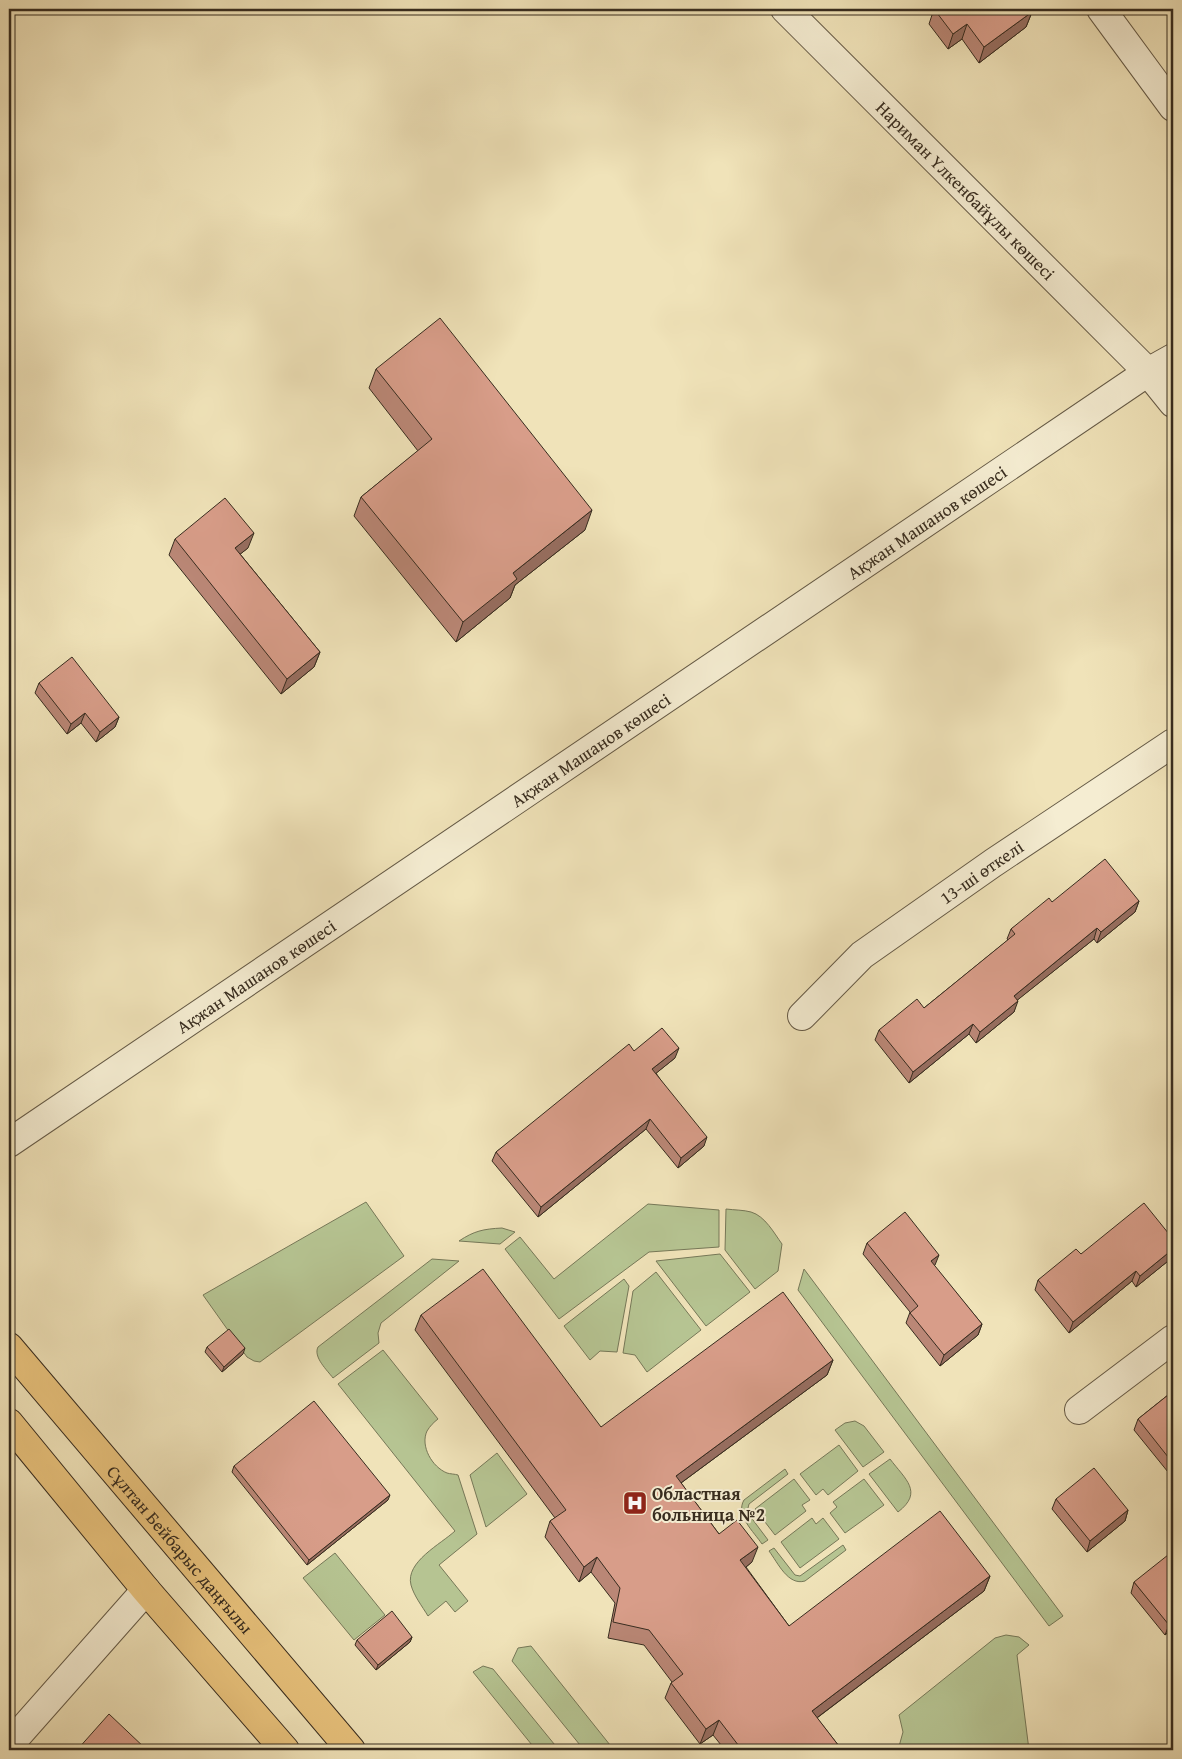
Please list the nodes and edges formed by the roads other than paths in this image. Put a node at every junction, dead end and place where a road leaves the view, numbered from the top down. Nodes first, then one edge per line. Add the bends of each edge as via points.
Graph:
1 (784, 9) edge
2 (1100, 9) edge
3 (1173, 107) edge
4 (1173, 358) edge
5 (1148, 372) junction
6 (1173, 403) edge
7 (1173, 743) edge
8 (802, 1016) dead end
9 (9, 1143) edge
10 (1173, 1339) edge
11 (9, 1347) edge
12 (1079, 1410) dead end
13 (9, 1423) edge
14 (146, 1590) junction
15 (9, 1745) edge
16 (285, 1750) edge
17 (351, 1750) edge

1 - 5 street, Нариман Үлкенбайұлы көшесі
2 - 3 street
4 - 5 street, Ақжан Машанов көшесі
5 - 6 street, Нариман Үлкенбайұлы көшесі
5 - 9 street, Ақжан Машанов көшесі
7 - 8 street, 13-ші өткелі via 993,863 862,956
10 - 12 street
11 - 17 main road, Сұлтан Бейбарыс даңғылы
13 - 14 main road
14 - 15 street
14 - 16 main road

